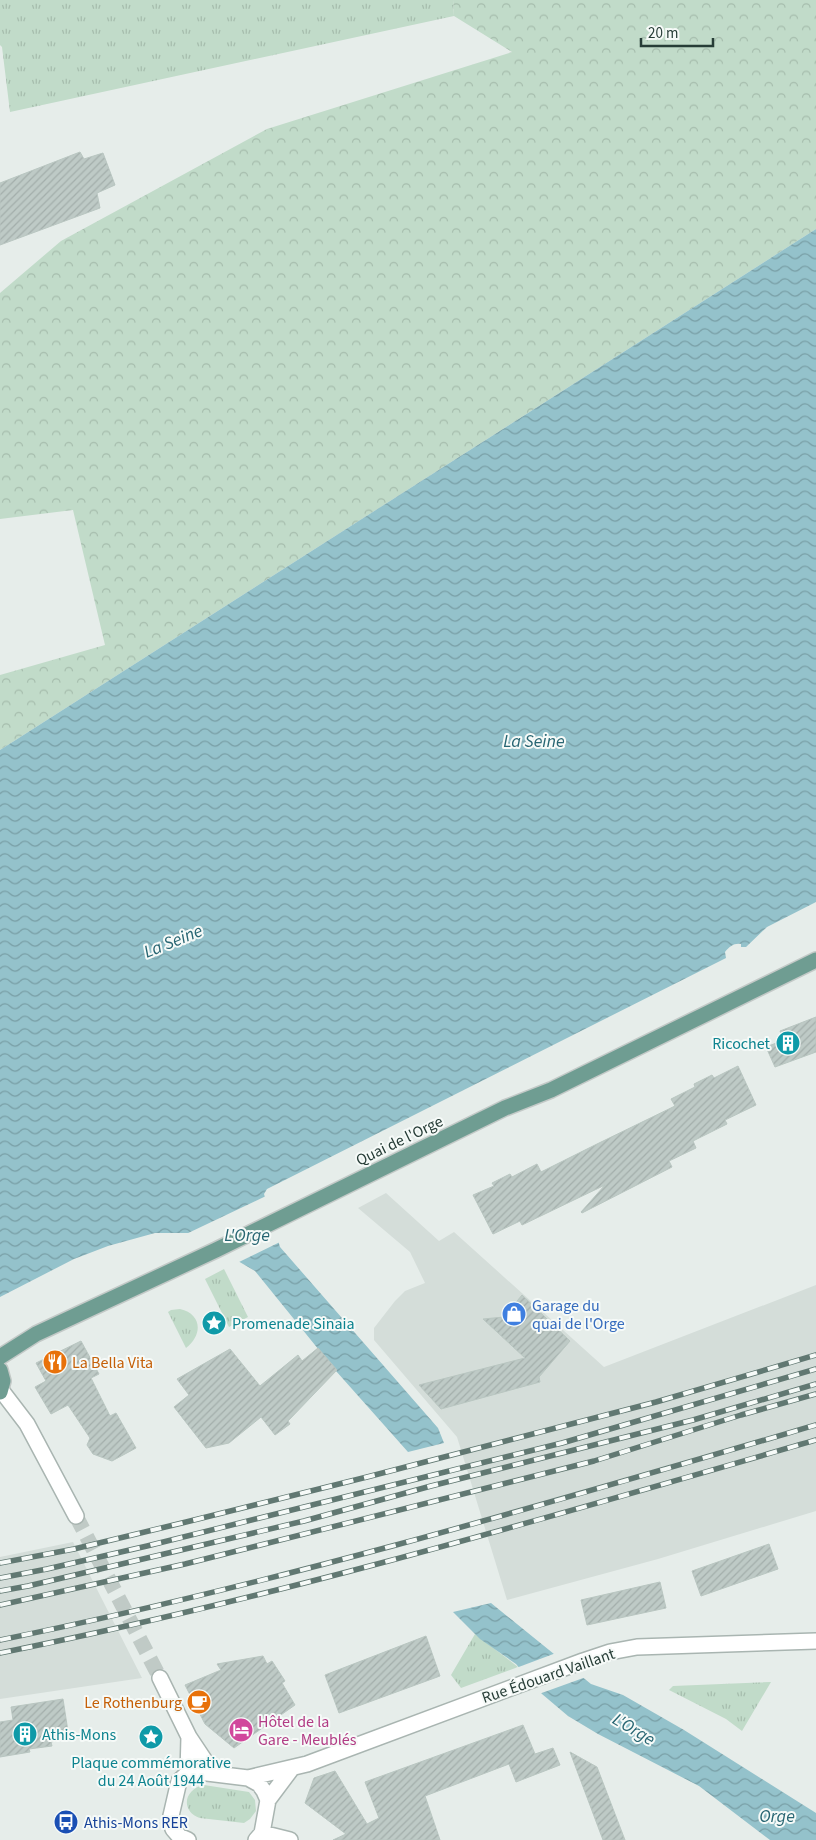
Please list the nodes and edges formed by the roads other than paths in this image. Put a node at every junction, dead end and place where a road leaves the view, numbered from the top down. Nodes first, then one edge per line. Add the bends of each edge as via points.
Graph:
1 (816, 960) edge
2 (0, 1357) edge
3 (0, 1370) edge
4 (1, 1391) edge
5 (76, 1516) tunnel mouth
6 (816, 1640) edge
7 (160, 1678) tunnel mouth
8 (189, 1737) junction
9 (292, 1768) junction
10 (188, 1773) junction
11 (213, 1773) junction
12 (248, 1778) junction
13 (268, 1800) junction
14 (259, 1836) edge
15 (188, 1840) edge
16 (290, 1840) edge

1 - 2 main road, Quai de l'Orge via 551,1090 505,1108 36,1334
3 - 4 main road
4 - 5 street via 27,1424
6 - 9 street, Rue Édouard Vaillant via 637,1647 610,1652
7 - 8 street
8 - 10 street
8 - 11 street
9 - 12 street, Rue Édouard Vaillant
9 - 13 street
10 - 11 street
10 - 15 street via 178,1781 170,1820 179,1836
11 - 12 street
12 - 13 street via 259,1784
13 - 14 street
14 - 16 street

